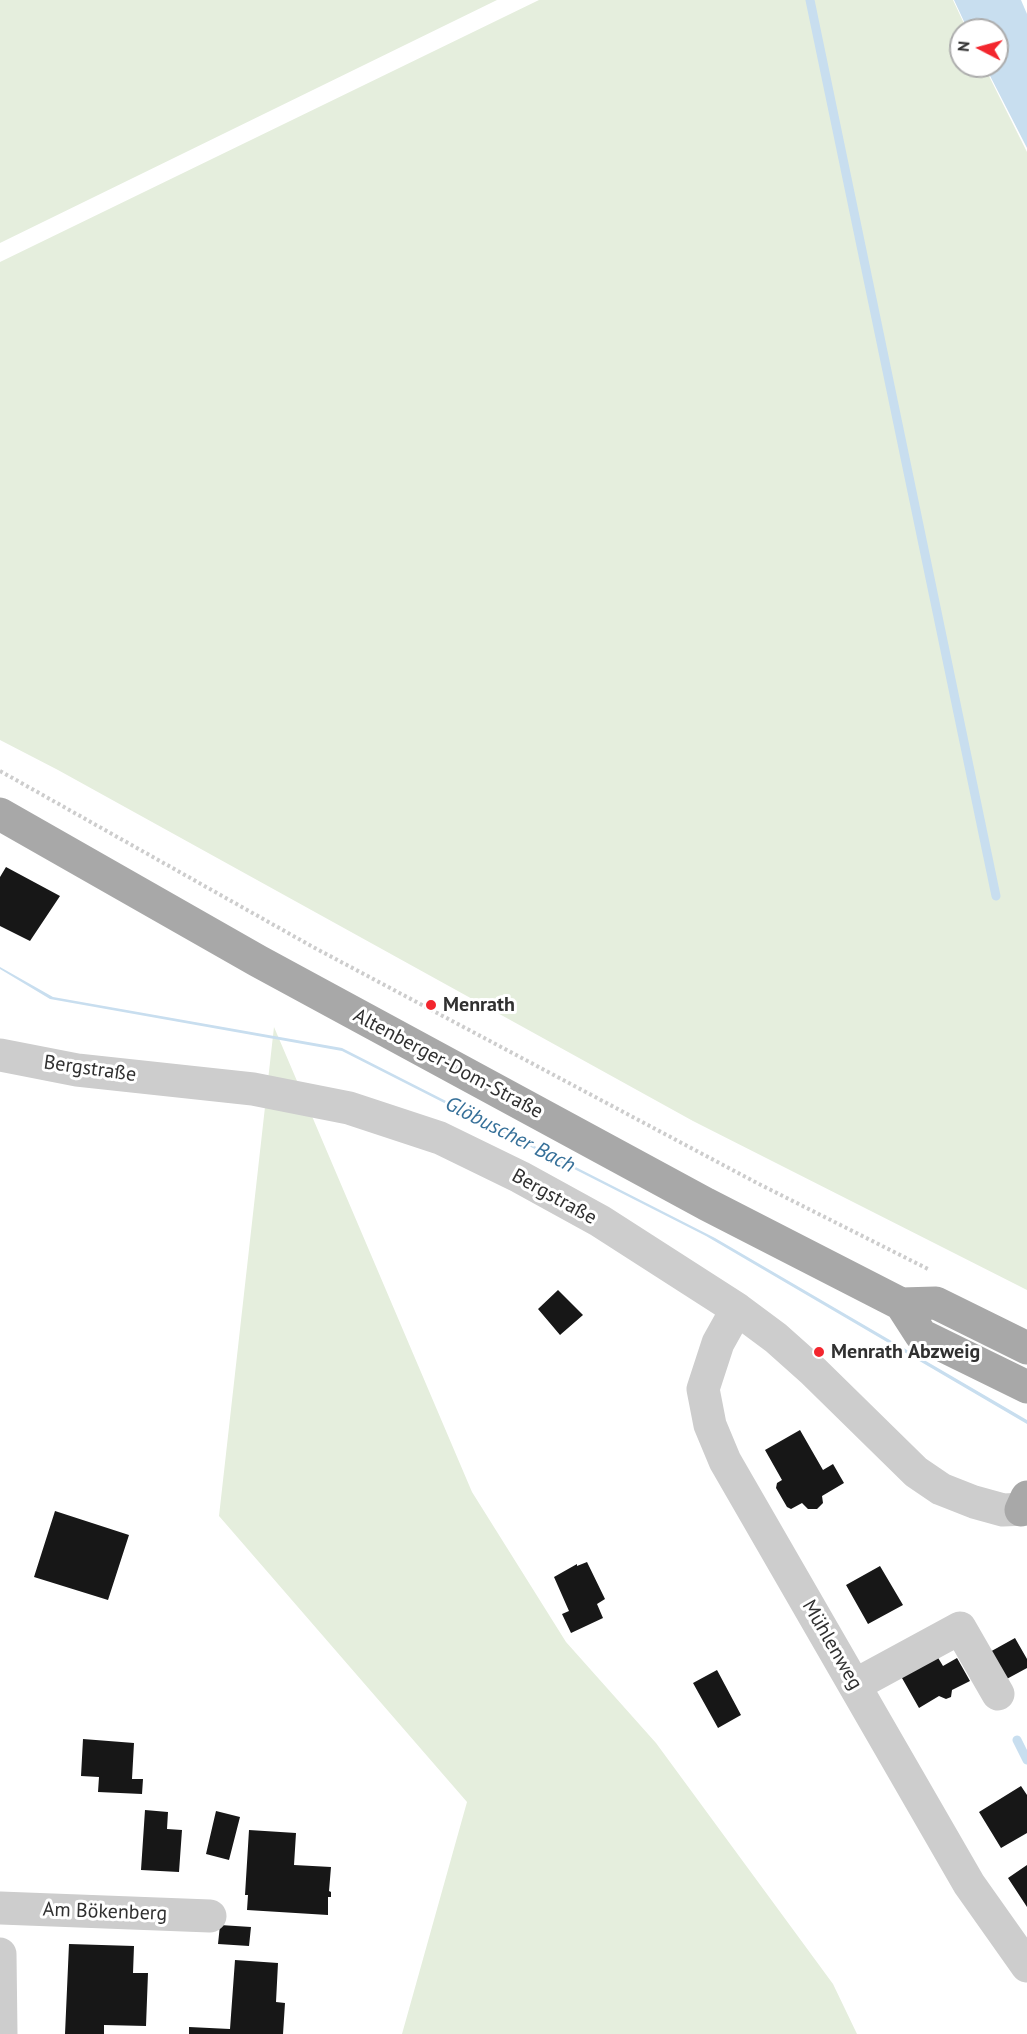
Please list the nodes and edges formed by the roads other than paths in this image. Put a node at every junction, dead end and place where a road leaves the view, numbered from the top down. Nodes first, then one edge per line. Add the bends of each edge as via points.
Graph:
1 (0, 814) edge
2 (0, 1055) edge
3 (901, 1304) junction
4 (737, 1309) junction
5 (1027, 1348) edge
6 (1027, 1387) edge
7 (1025, 1505) edge
8 (855, 1685) junction
9 (998, 1694) dead end
10 (0, 1908) edge
11 (210, 1916) dead end
12 (0, 1954) edge
13 (1027, 1966) edge
14 (1, 2034) edge

1 - 3 main road, Altenberger-Dom-Straße via 258,961 706,1204
2 - 4 street, Bergstraße via 77,1070 253,1089 349,1108 440,1138 600,1221
3 - 5 main road, Altenberger-Dom-Straße via 936,1303
3 - 6 main road via 921,1335
4 - 7 street, Bergstraße via 813,1371 916,1473 941,1489 974,1502 1003,1509
4 - 8 street, Mühlenweg via 718,1343 703,1389 710,1425 725,1461
8 - 9 street via 960,1628
8 - 13 street, Mühlenweg via 969,1884
10 - 11 street, Am Bökenberg
12 - 14 street

